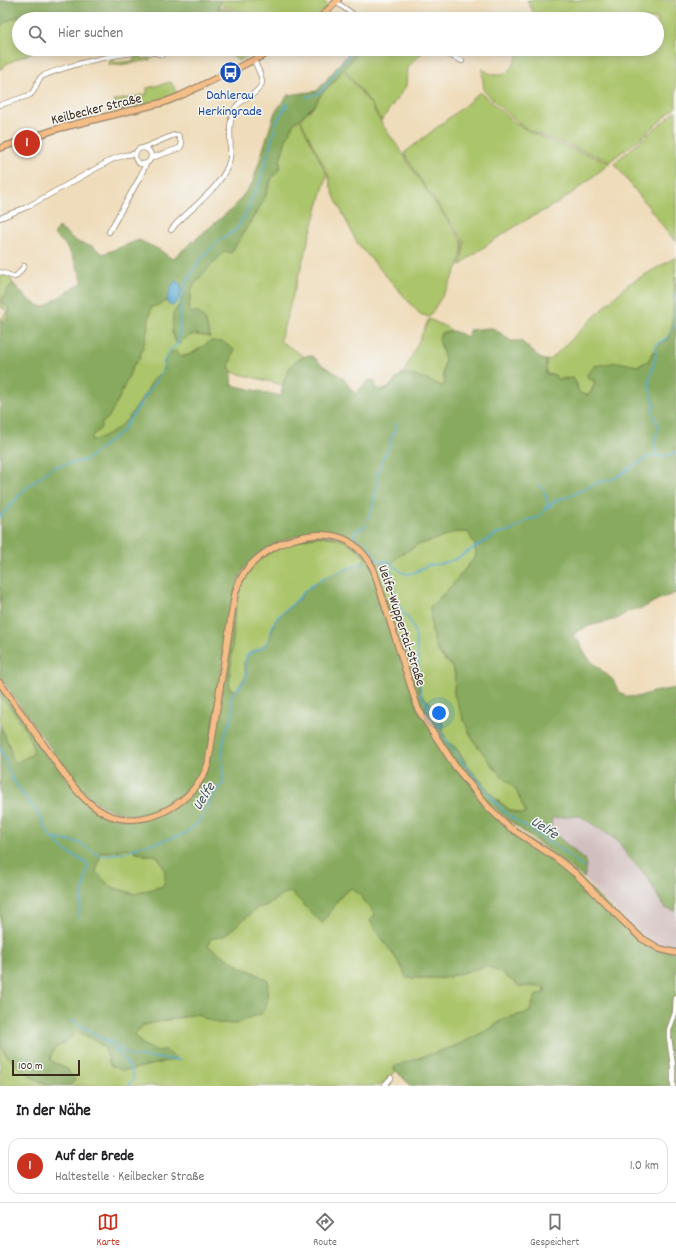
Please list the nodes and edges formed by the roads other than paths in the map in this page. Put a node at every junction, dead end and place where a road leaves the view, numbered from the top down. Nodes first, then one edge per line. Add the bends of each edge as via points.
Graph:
1 (337, 1) edge
2 (326, 12) edge
3 (351, 12) edge
4 (113, 56) edge
5 (262, 56) edge
6 (451, 56) edge
7 (254, 60) junction
8 (462, 61) dead end
9 (0, 106) edge
10 (0, 148) edge
11 (143, 148) junction
12 (135, 154) junction
13 (151, 158) junction
14 (146, 164) junction
15 (0, 218) edge
16 (171, 230) dead end
17 (109, 232) dead end
18 (24, 266) dead end
19 (0, 272) edge
20 (0, 682) edge
21 (676, 953) edge
22 (676, 997) edge
23 (391, 1078) dead end
24 (384, 1086) edge
25 (673, 1086) edge

1 - 2 main road
1 - 3 street
4 - 9 street via 75,65 42,77 33,93
5 - 7 main road, Keilbecker Straße
6 - 8 street
7 - 10 main road, Keilbecker Straße via 180,96 153,106 60,128
7 - 16 street via 262,83 256,92 234,108 230,122 230,159 224,175
11 - 12 street
11 - 13 street via 149,150
11 - 13 street via 178,135 182,144 180,148
12 - 14 street via 137,162
12 - 15 street via 113,159 27,207
13 - 14 street
14 - 17 street
18 - 19 street via 15,277
20 - 21 main road, Uelfe-Wuppertal-Straße via 58,767 77,792 91,805 113,816 126,818 144,818 164,811 189,793 201,780 208,764 232,612 242,575 259,556 284,543 317,536 343,539 361,551 373,568 418,709 455,766 488,807 509,827 576,874 641,938 660,949
22 - 25 street via 675,1013 669,1030
23 - 24 street

